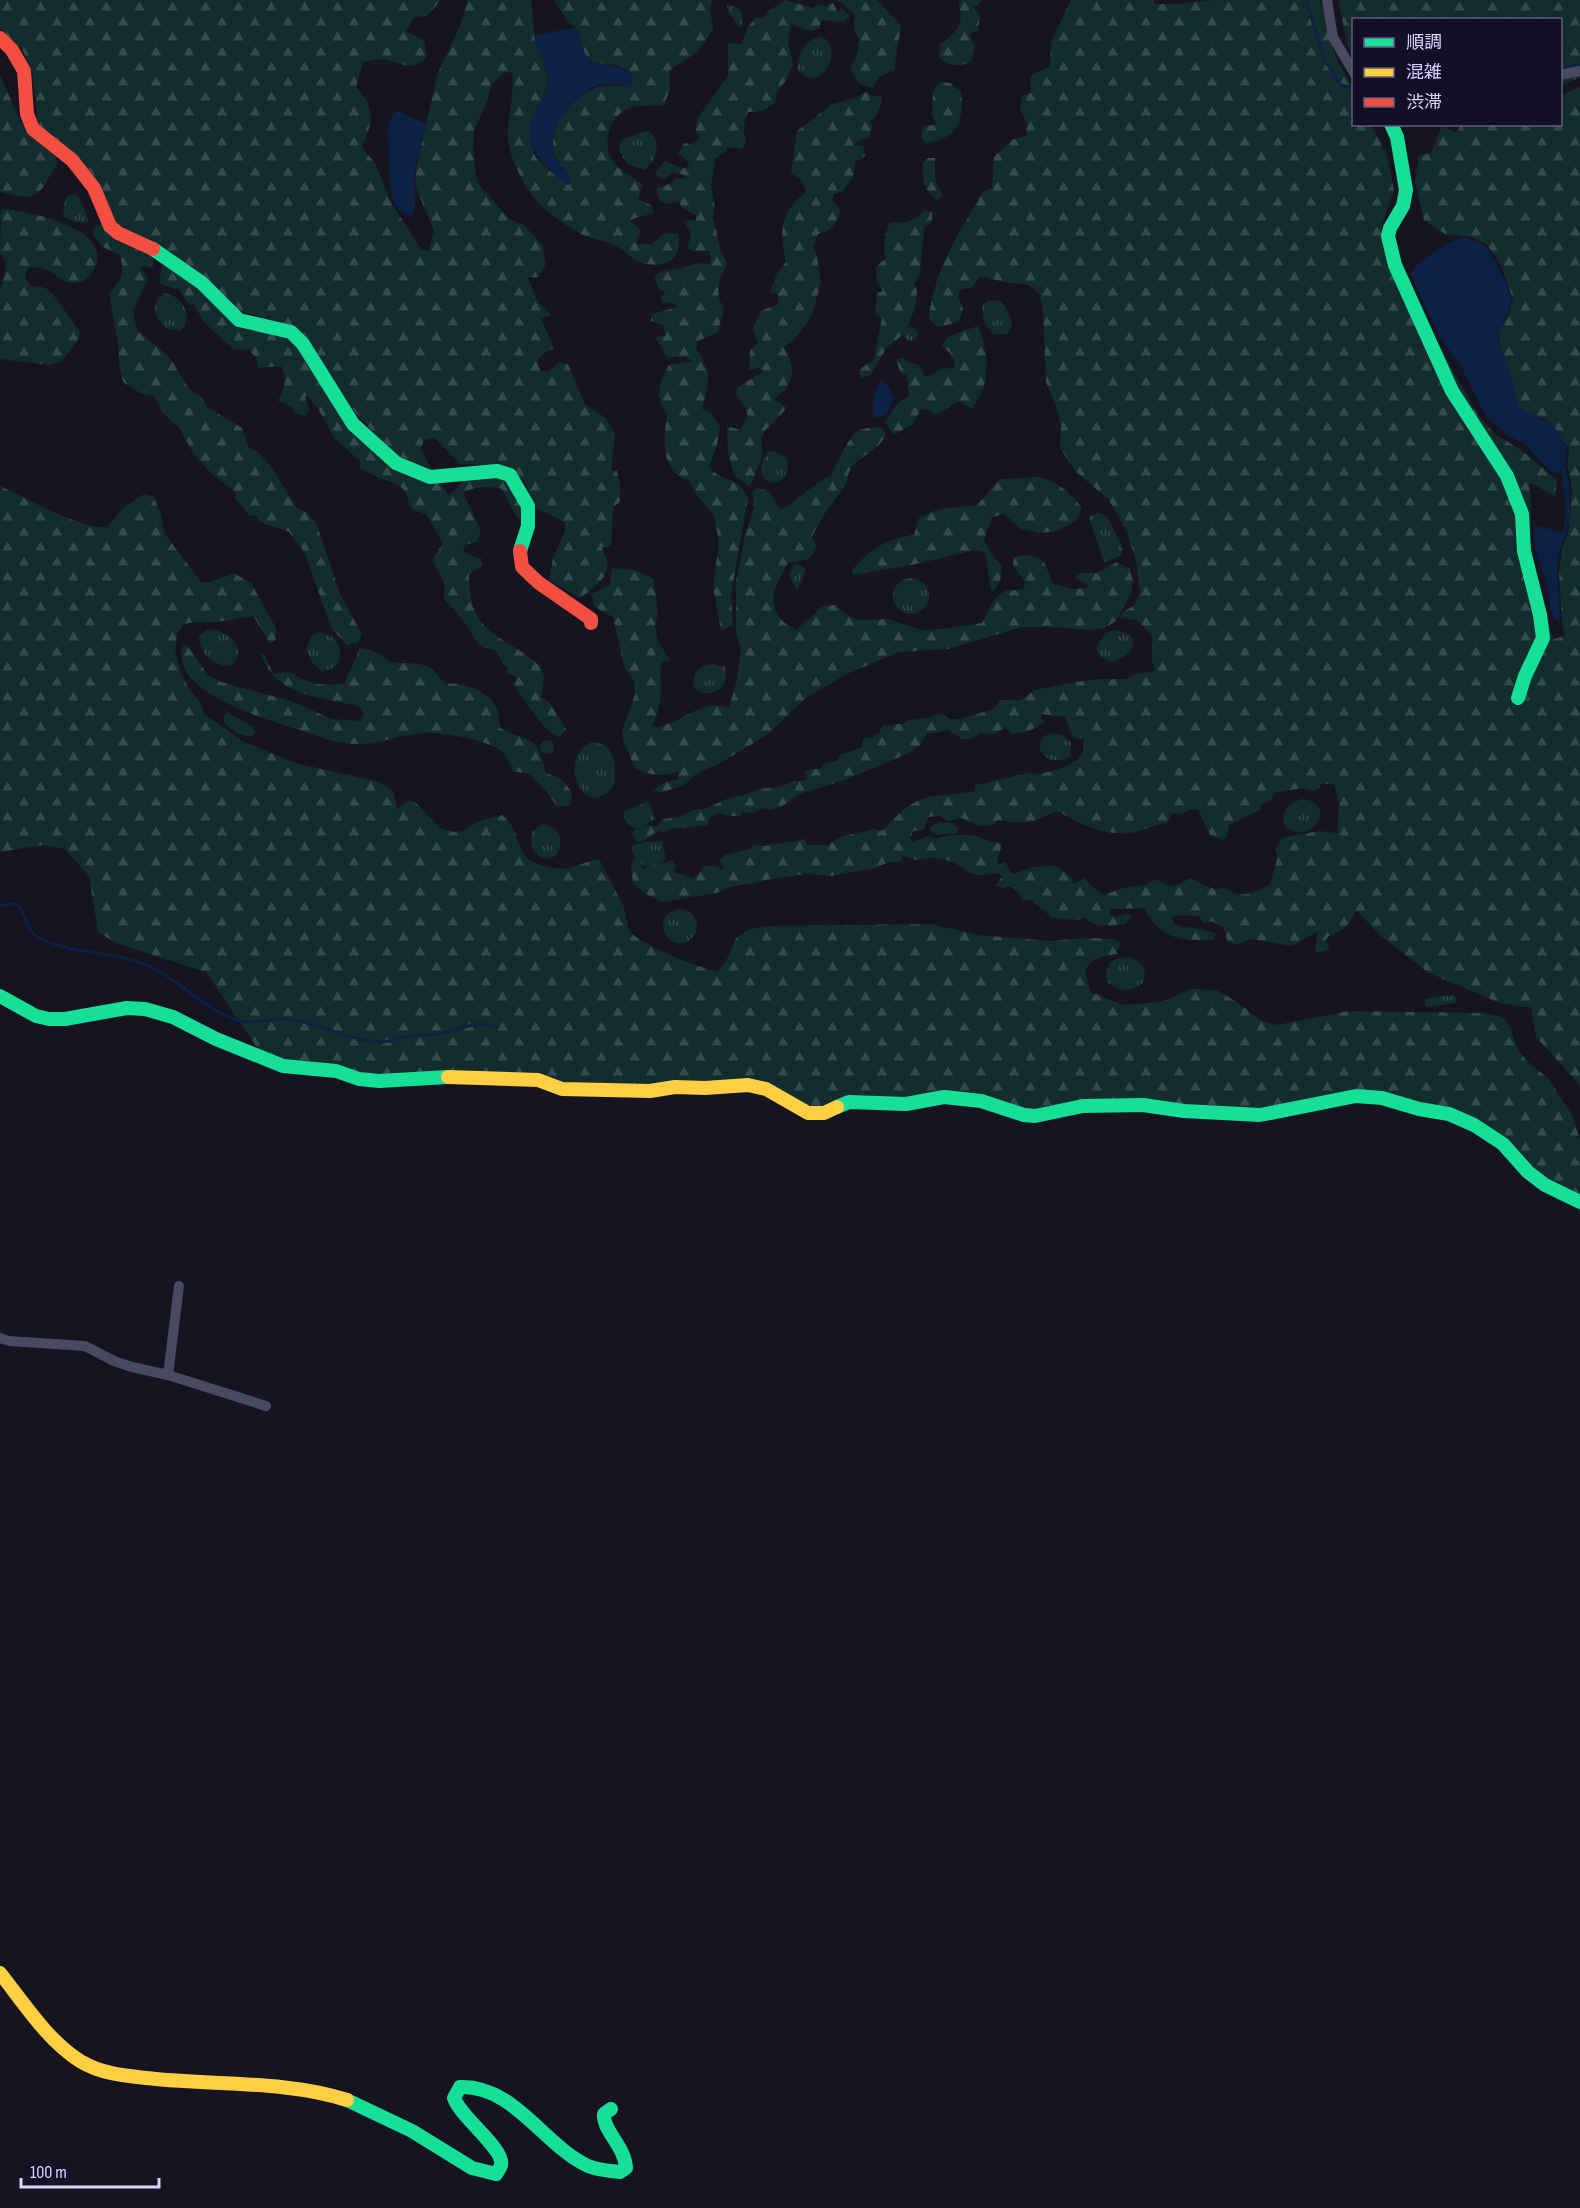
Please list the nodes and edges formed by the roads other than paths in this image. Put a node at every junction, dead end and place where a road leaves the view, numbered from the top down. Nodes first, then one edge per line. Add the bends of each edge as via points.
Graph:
1 (1327, 0) edge
2 (0, 38) edge
3 (1352, 68) edge
4 (1580, 71) edge
5 (1562, 75) edge
6 (1392, 126) edge
7 (591, 624) dead end
8 (1518, 698) dead end
9 (0, 996) edge
10 (1580, 1202) edge
11 (179, 1286) dead end
12 (0, 1338) edge
13 (168, 1375) junction
14 (266, 1406) dead end
15 (0, 1973) edge
16 (611, 2109) dead end

1 - 3 street via 1334,37
2 - 7 street via 24,71 27,114 33,129 72,160 94,188 110,226 155,250 202,283 239,320 291,332 303,344 353,424 396,463 430,477 497,471 510,475 528,506 528,526 520,549 522,567 538,583 591,619
4 - 5 street
6 - 8 street via 1406,190 1403,206 1388,236 1395,265 1452,390 1507,476 1522,514 1524,550 1543,638
9 - 10 street via 49,1019 144,1009 173,1017 283,1066 336,1071 359,1079 538,1080 562,1089 650,1091 748,1085 766,1089 808,1113 824,1113 849,1102 906,1104 944,1097 981,1101 1035,1116 1083,1106 1143,1105 1260,1114 1356,1096 1382,1098 1449,1114 1474,1125 1503,1144 1545,1185
11 - 13 street
12 - 13 street via 85,1346 114,1360
13 - 14 street
15 - 16 street via 67,2051 94,2068 118,2075 305,2090 334,2096 409,2129 486,2174 500,2171 501,2157 493,2144 458,2111 454,2098 460,2087 489,2091 587,2166 620,2172 626,2168 626,2162 603,2122 604,2114

